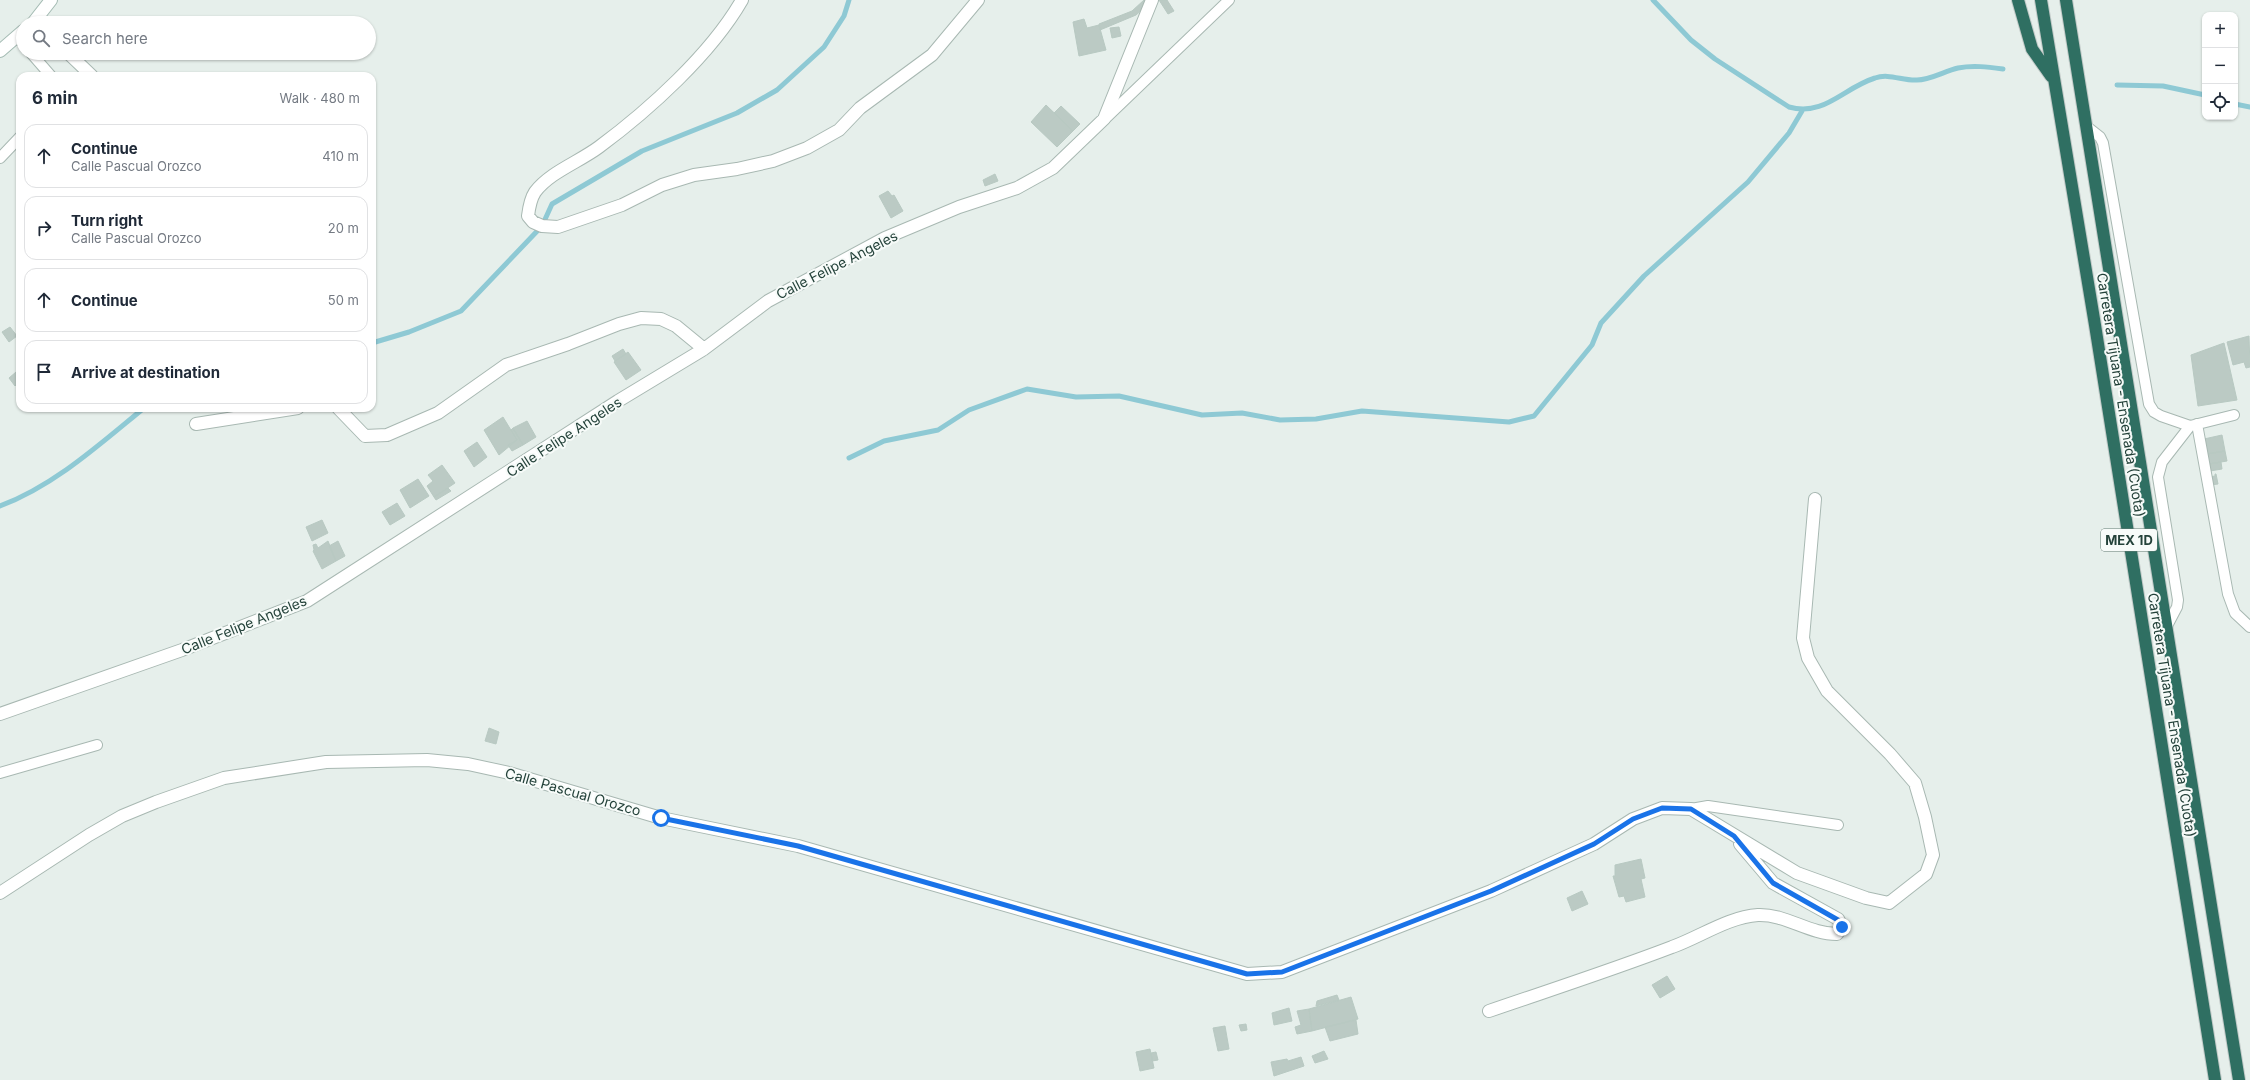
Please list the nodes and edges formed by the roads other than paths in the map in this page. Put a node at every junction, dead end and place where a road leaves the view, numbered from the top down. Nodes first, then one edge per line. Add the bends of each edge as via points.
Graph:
1 (51, 0) edge
2 (742, 0) edge
3 (978, 0) edge
4 (1152, 0) edge
5 (1229, 0) edge
6 (2018, 0) edge
7 (2041, 0) edge
8 (2066, 0) edge
9 (39, 16) edge
10 (16, 40) edge
11 (0, 51) edge
12 (38, 60) edge
13 (75, 60) edge
14 (48, 72) edge
15 (88, 72) edge
16 (2054, 79) junction
17 (1104, 119) junction
18 (2086, 126) junction
19 (16, 141) edge
20 (0, 158) edge
21 (704, 350) junction
22 (272, 412) edge
23 (342, 412) edge
24 (2234, 415) dead end
25 (196, 424) dead end
26 (2194, 425) junction
27 (1815, 499) dead end
28 (2167, 626) junction
29 (2250, 627) edge
30 (0, 714) edge
31 (97, 745) dead end
32 (0, 773) edge
33 (1691, 809) junction
34 (1838, 825) dead end
35 (1734, 836) junction
36 (0, 893) edge
37 (1489, 1012) dead end
38 (2215, 1080) edge
39 (2239, 1080) edge

1 - 9 street
2 - 3 street via 710,45 665,91 598,148 550,178 535,193 528,216 533,222 542,226 558,227 622,206 662,185 773,161 807,148 839,130 860,108 932,55
4 - 17 street
5 - 17 lane
6 - 16 highway via 2032,49
7 - 16 highway, Carretera Tijuana - Ensenada (Cuota) / MEX 1D
8 - 18 highway, Carretera Tijuana - Ensenada (Cuota) / MEX 1D
10 - 11 street
12 - 14 lane
13 - 15 street
16 - 38 highway, Carretera Tijuana - Ensenada (Cuota) / MEX 1D
17 - 21 street, Calle Felipe Angeles via 1053,168 1017,188 959,207 885,238 825,269 768,301
18 - 26 lane via 2100,137 2103,143 2149,404 2154,412 2161,416
18 - 28 highway, Carretera Tijuana - Ensenada (Cuota) / MEX 1D
19 - 20 lane
21 - 23 street via 676,326 661,319 642,318 506,365 438,413 387,435 365,436
21 - 30 street, Calle Felipe Angeles via 618,402 307,601 182,650
22 - 25 street
24 - 26 lane
26 - 28 lane via 2162,462 2158,477 2178,600 2178,607
26 - 29 lane via 2228,594 2235,613
27 - 35 street via 1803,638 1808,658 1827,691 1890,754 1915,784 1933,855 1926,874 1890,903 1866,898 1797,873
28 - 39 highway, Carretera Tijuana - Ensenada (Cuota) / MEX 1D
31 - 32 lane
33 - 34 lane via 1708,806
33 - 35 street
33 - 36 street, Calle Pascual Orozco via 1662,808 1633,819 1594,844 1491,891 1282,972 1247,974 798,846 661,818 509,772 427,760 326,762 224,778 122,816
35 - 37 street via 1773,883 1838,920 1842,927 1837,934 1828,934 1778,917 1757,915 1732,921 1674,946

